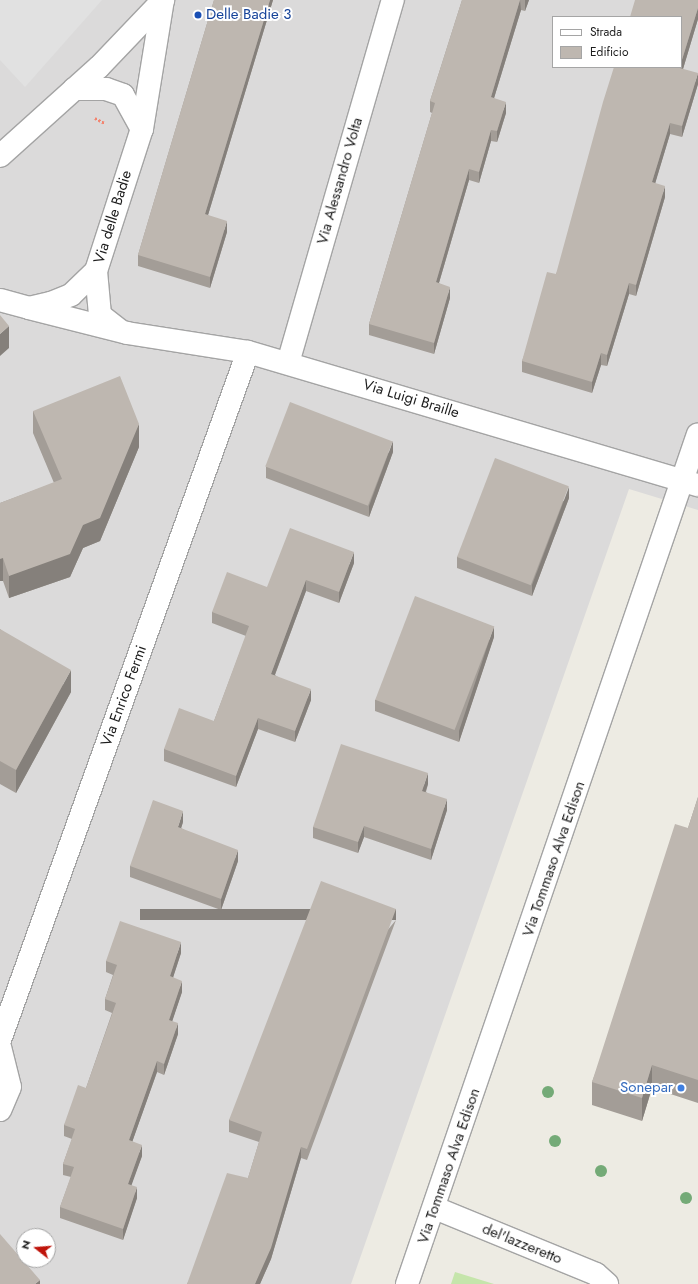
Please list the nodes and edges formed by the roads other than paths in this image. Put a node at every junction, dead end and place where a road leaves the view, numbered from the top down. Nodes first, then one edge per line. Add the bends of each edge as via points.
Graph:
1 (163, 0) edge
2 (393, 0) edge
3 (74, 88) junction
4 (142, 129) junction
5 (0, 156) edge
6 (96, 272) junction
7 (0, 300) edge
8 (29, 308) junction
9 (120, 331) junction
10 (248, 352) junction
11 (288, 363) junction
12 (698, 434) edge
13 (691, 482) edge
14 (0, 1040) edge
15 (0, 1047) edge
16 (0, 1110) edge
17 (434, 1208) junction
18 (407, 1284) edge
19 (607, 1284) edge

1 - 3 street, Via delle Badie
1 - 4 street, Via delle Badie
2 - 11 street, Via Alessandro Volta
3 - 4 street via 106,89 123,95
3 - 5 street, Via delle Badie
4 - 6 street, Via delle Badie
6 - 8 street, Via delle Badie via 72,294
6 - 9 street, Via Luigi Braille via 100,315
7 - 8 street
8 - 9 street, Via Luigi Braille
9 - 10 street, Via Luigi Braille
10 - 11 street, Via Luigi Braille
10 - 14 street, Via Enrico Fermi
11 - 13 street, Via Luigi Braille
12 - 13 street, Via Tommaso Alva Edison
13 - 17 street, Via Tommaso Alva Edison
15 - 16 street via 10,1087
17 - 18 street, Via Tommaso Alva Edison
17 - 19 street, del'lazzeretto via 596,1274

